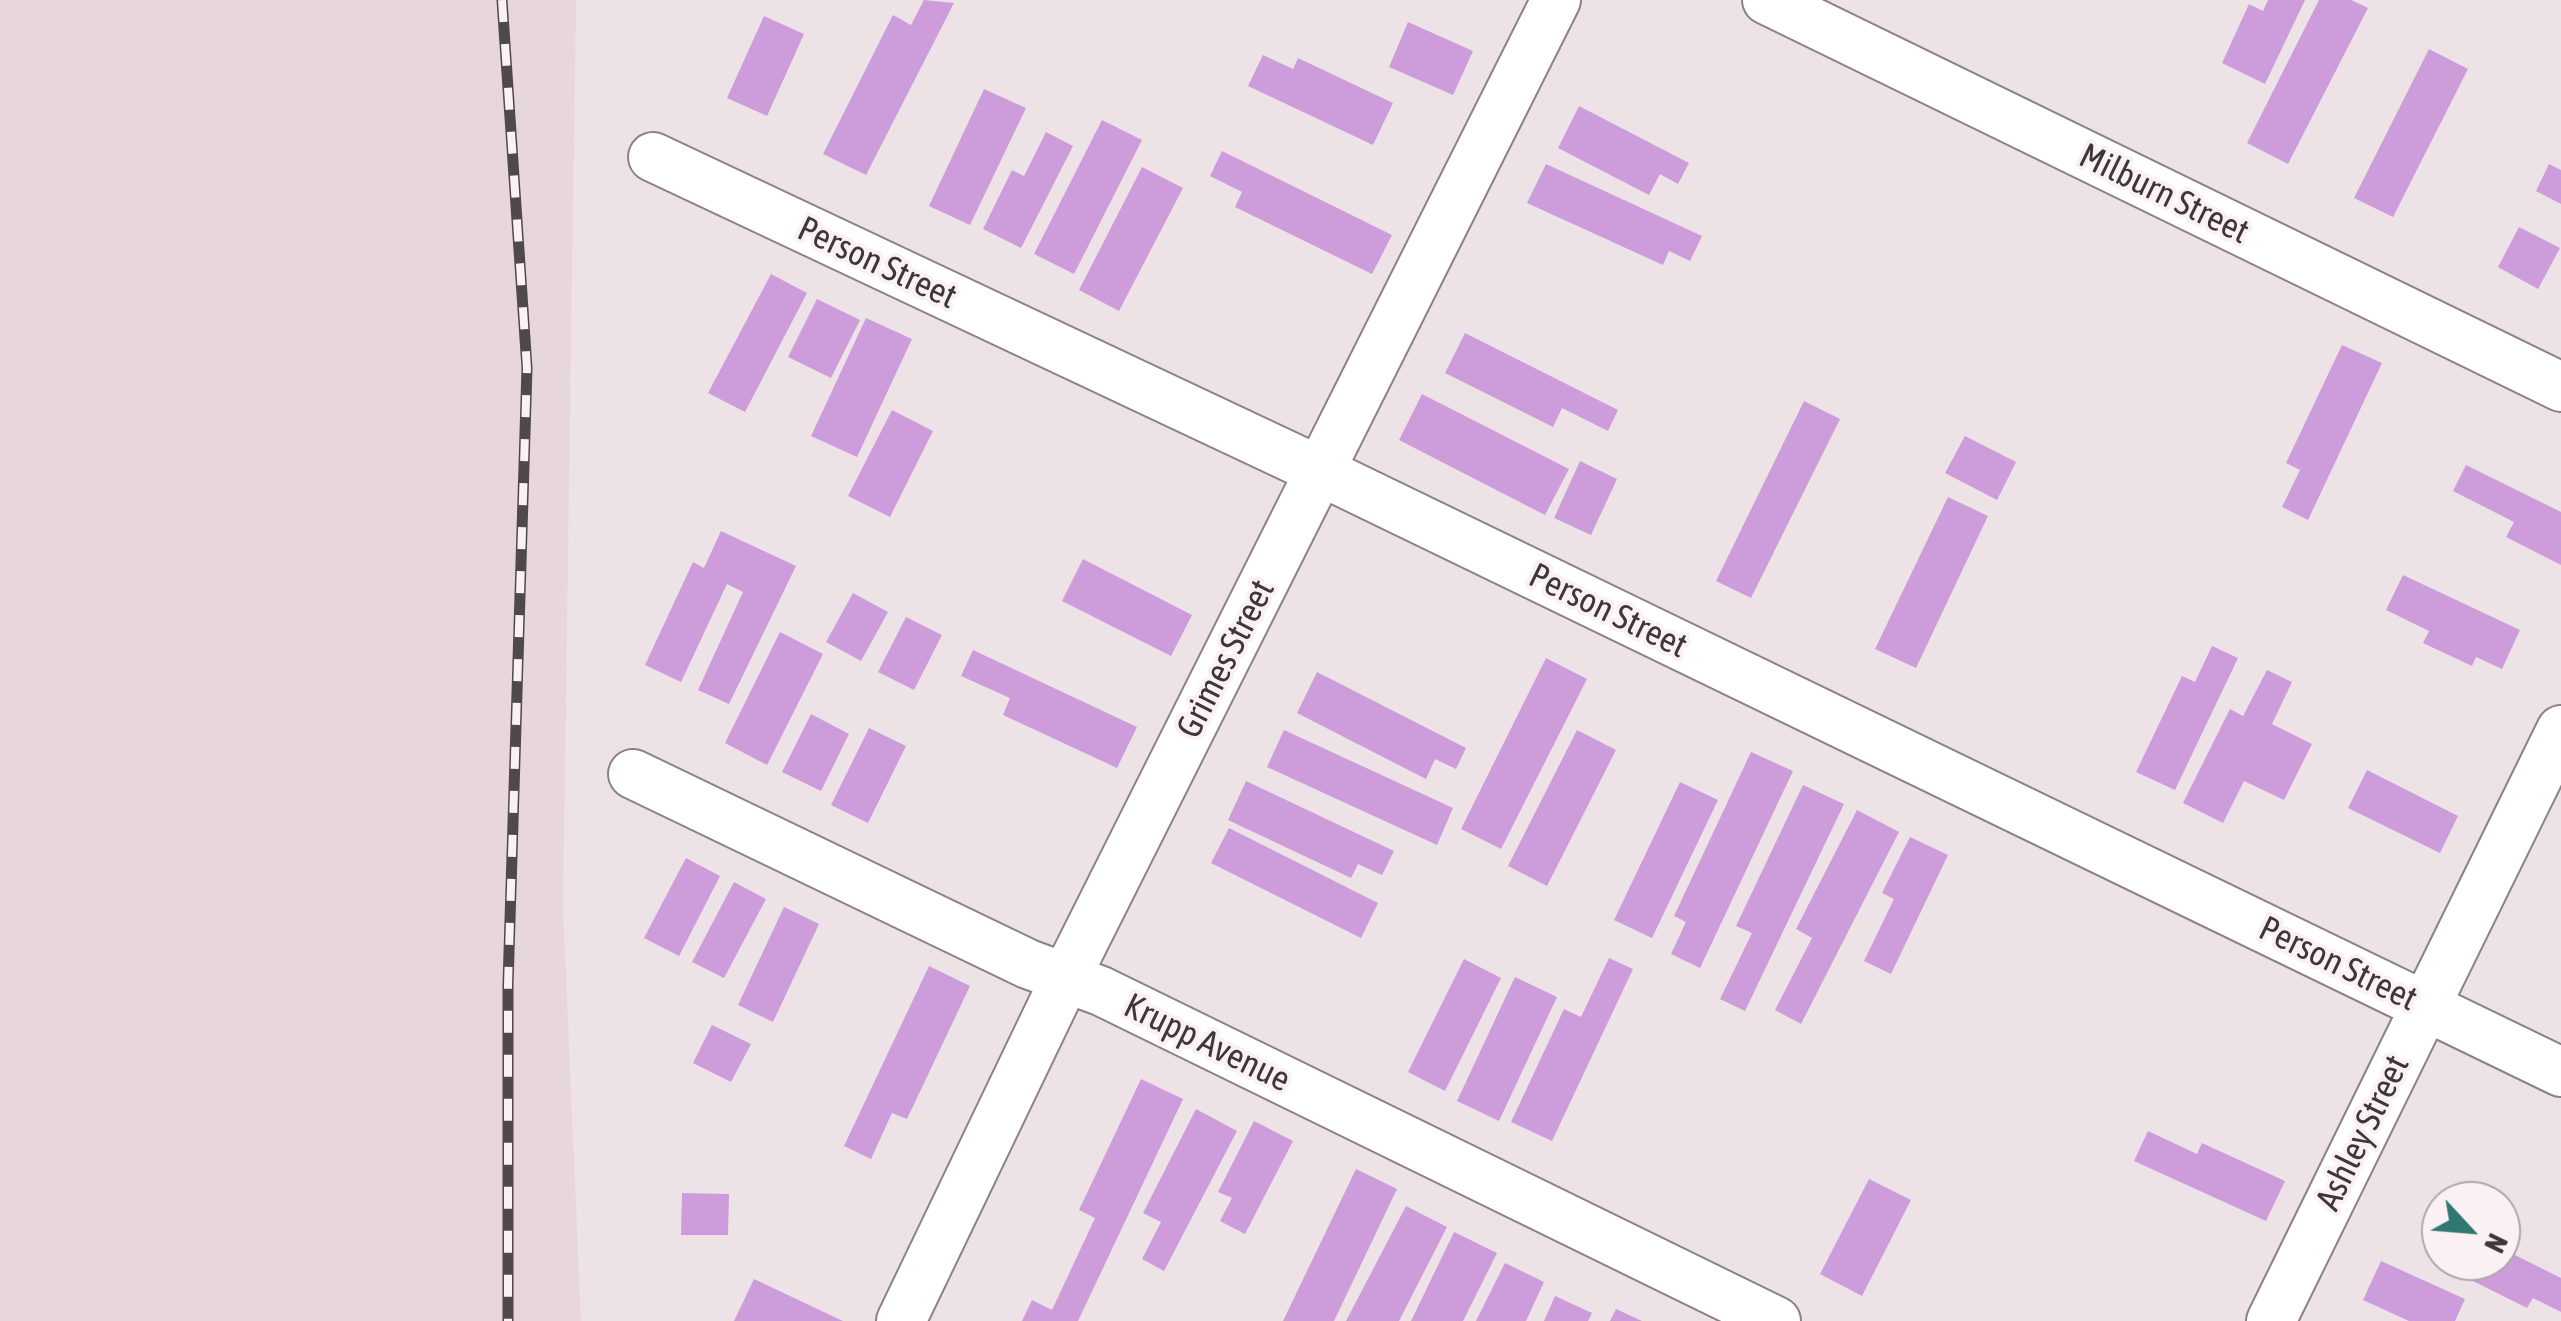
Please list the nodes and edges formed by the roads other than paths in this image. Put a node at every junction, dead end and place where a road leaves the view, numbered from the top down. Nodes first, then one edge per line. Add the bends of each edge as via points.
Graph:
1 (1556, 0) edge
2 (1768, 0) edge
3 (652, 157) dead end
4 (2561, 387) edge
5 (1320, 471) junction
6 (2561, 730) edge
7 (633, 774) dead end
8 (1066, 978) junction
9 (2426, 1006) junction
10 (2561, 1072) edge
11 (901, 1321) edge
12 (1776, 1321) edge
13 (2271, 1321) edge

1 - 5 street, Grimes Street
2 - 4 street, Milburn Street
3 - 5 street, Person Street
5 - 8 street, Grimes Street
5 - 9 street, Person Street
6 - 9 street, Ashley Street
7 - 8 street, Krupp Avenue
8 - 11 street, Grimes Street
8 - 12 street, Krupp Avenue
9 - 10 street, Person Street
9 - 13 street, Ashley Street

